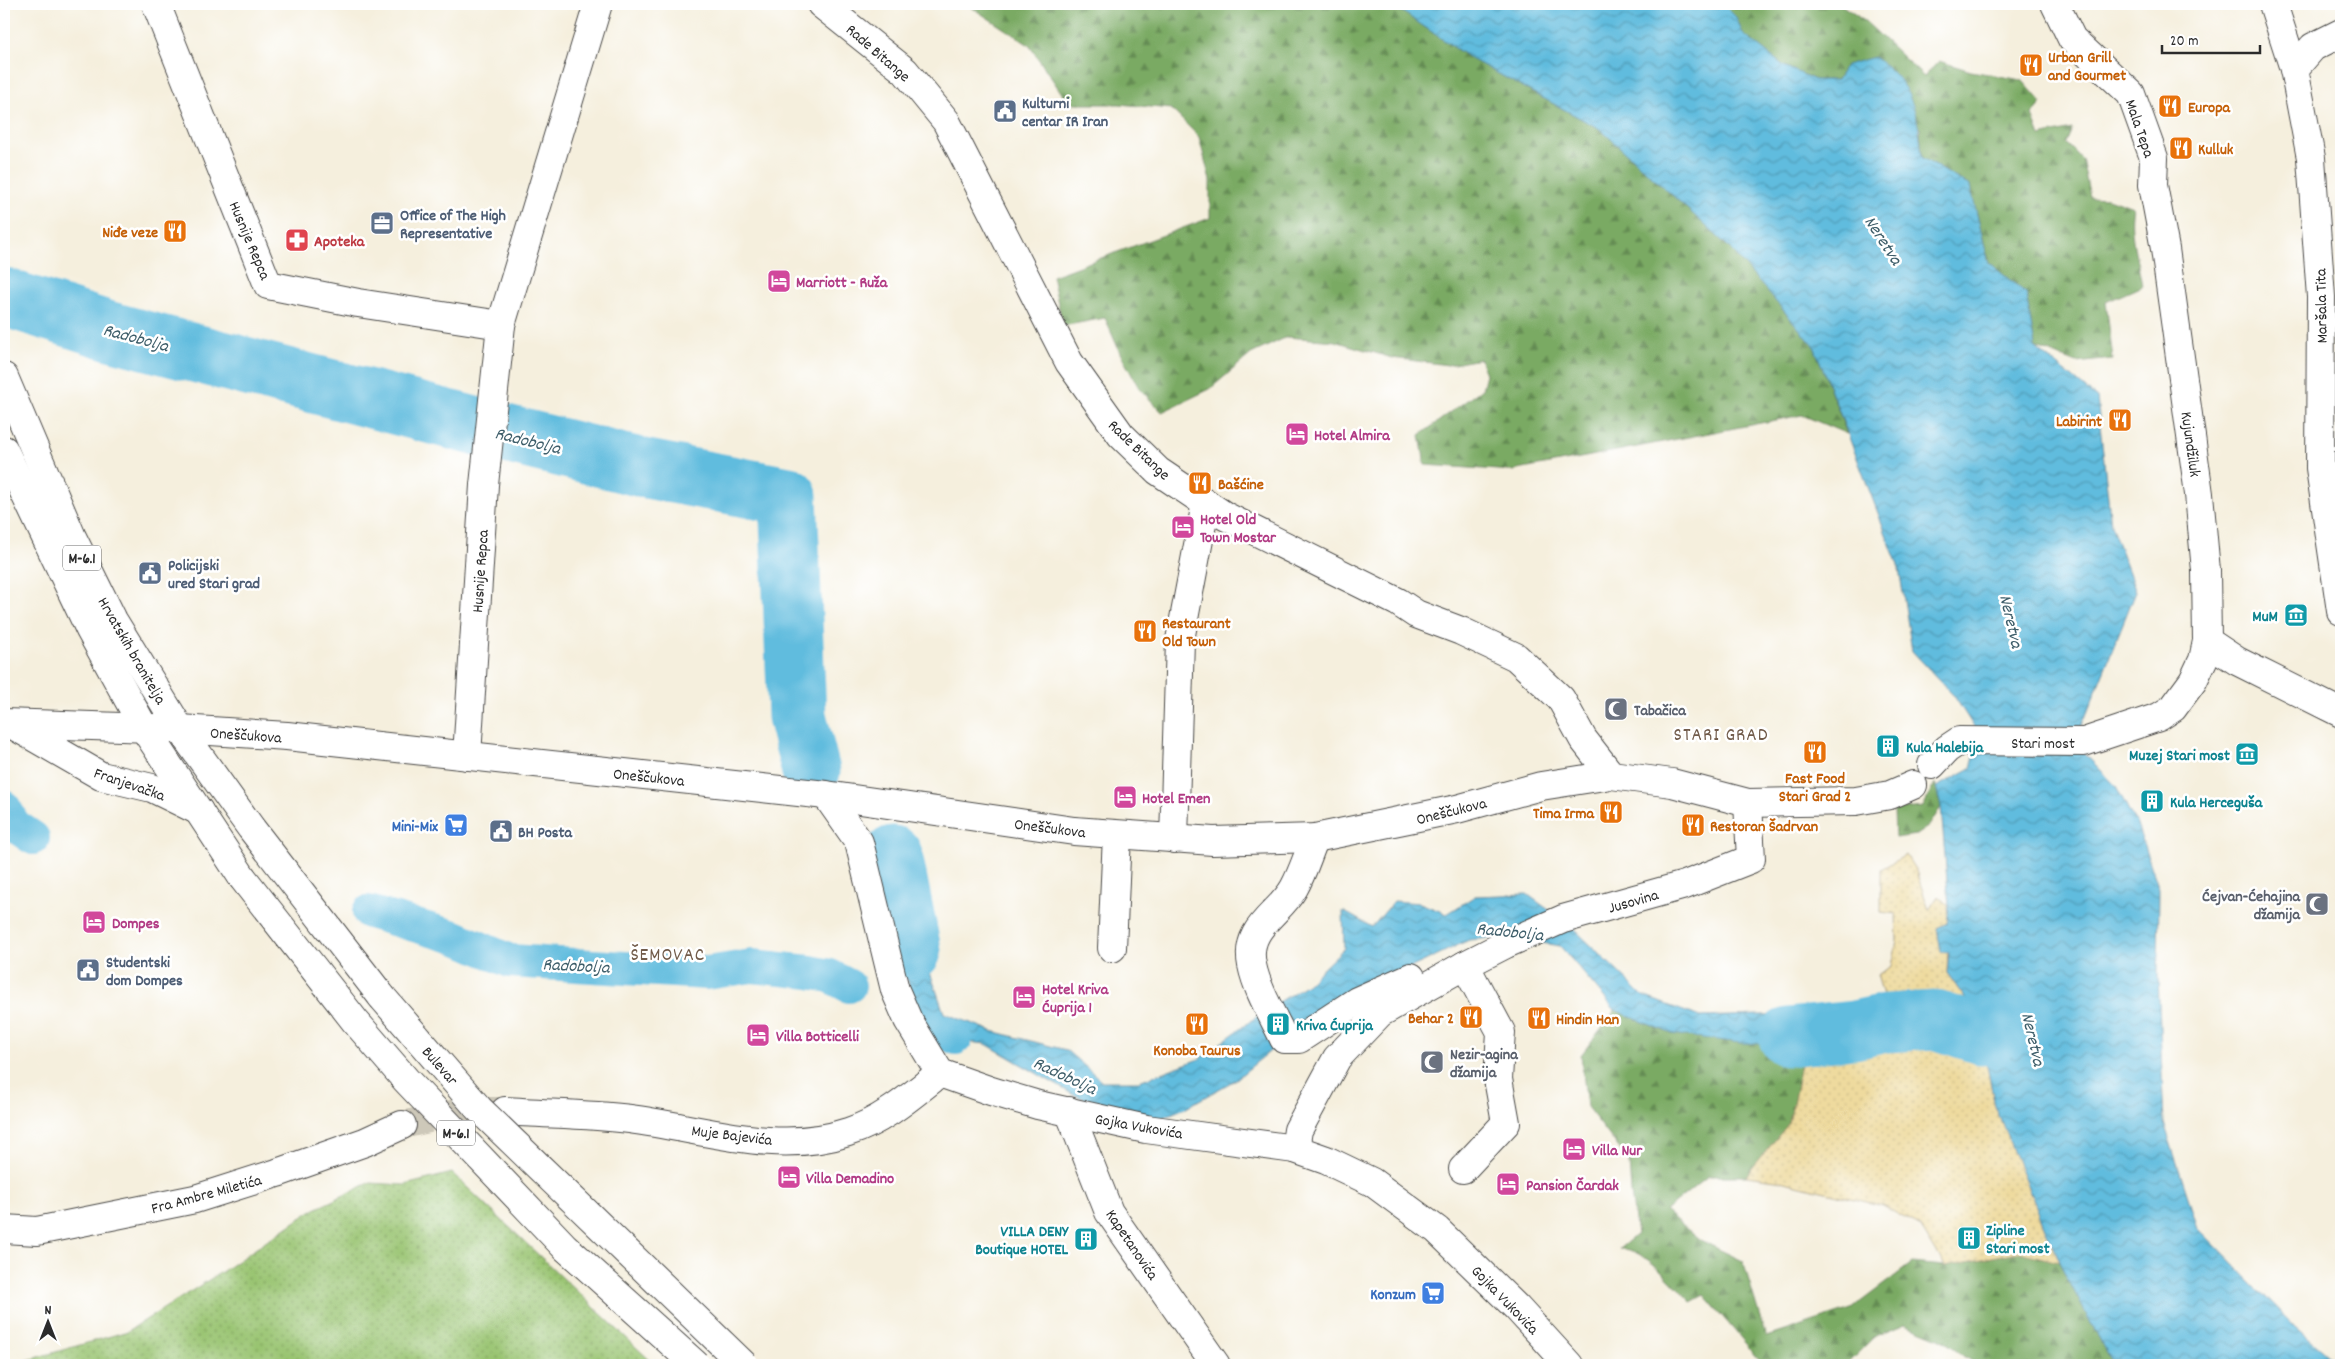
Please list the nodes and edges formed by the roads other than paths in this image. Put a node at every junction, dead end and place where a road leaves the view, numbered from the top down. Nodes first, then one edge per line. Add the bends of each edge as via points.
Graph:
1 (156, 4) edge
2 (598, 4) edge
3 (821, 4) edge
4 (2055, 4) edge
5 (2273, 4) edge
6 (2341, 33) edge
7 (2294, 69) junction
8 (2165, 249) joint
9 (501, 325) junction
10 (4, 377) edge
11 (4, 450) edge
12 (1206, 503) junction
13 (2341, 611) edge
14 (2208, 641) junction
15 (2341, 713) edge
16 (2158, 718) joint
17 (7, 723) edge
18 (144, 728) junction
19 (180, 729) junction
20 (467, 756) junction
21 (1932, 765) dead end
22 (1611, 775) junction
23 (1913, 784) dead end
24 (826, 795) junction
25 (1748, 804) junction
26 (199, 811) junction
27 (1117, 835) junction
28 (1315, 838) junction
29 (1174, 839) junction
30 (1112, 948) dead end
31 (1455, 970) junction
32 (940, 1073) junction
33 (505, 1111) tunnel mouth
34 (1069, 1111) junction
35 (402, 1125) tunnel mouth
36 (1295, 1148) junction
37 (1463, 1168) dead end
38 (4, 1229) edge
39 (696, 1365) edge
40 (744, 1365) edge
41 (1216, 1365) edge
42 (1569, 1365) edge

1 - 9 street, Husnije Repca via 268,285 358,303
2 - 9 street, Husnije Repca
3 - 12 street, Rade Bitange via 905,71 946,121 1069,362 1098,405 1121,435 1158,471
4 - 8 street, Mala Tepa via 2072,39 2131,94 2154,158 2153,185
5 - 7 street, Maršala Tita
6 - 7 street via 2313,47
7 - 13 street, Maršala Tita via 2311,158 2321,297 2320,468
8 - 14 street, Kujundžiluk via 2199,494
9 - 20 street, Husnije Repca via 484,486
10 - 19 street, Hrvatskih branitelja / M-6.1 via 72,537 113,620
11 - 18 street, M-6.1 via 90,630
12 - 22 street, Rade Bitange via 1225,516 1416,614 1516,658 1561,699 1583,739
12 - 29 street via 1180,640
14 - 15 street via 2238,661
14 - 16 street, Kujundžiluk via 2193,681 2173,708
16 - 21 street, Stari most via 2084,742 1959,741 1946,749
17 - 18 street, Franjevačka
17 - 26 street, Franjevačka via 101,776 152,788
18 - 19 street, Franjevačka
18 - 26 street, M-6.1
19 - 20 street, Oneščukova via 287,736
19 - 40 street, Bulevar / M-6.1, bridge via 382,996 479,1109
20 - 24 street, Oneščukova
22 - 25 street, Oneščukova via 1672,783
22 - 28 street, Oneščukova via 1541,786 1457,809
23 - 25 street, Oneščukova via 1890,795 1856,801
24 - 27 street, Oneščukova
24 - 32 street via 859,842 895,990 908,1020
25 - 31 street, Jusovina via 1751,859 1685,885 1563,919
26 - 39 street, M-6.1, bridge via 242,877 355,1021 418,1094 565,1248
27 - 29 street, Oneščukova
27 - 30 street
28 - 29 street, Oneščukova
28 - 31 street via 1294,889 1252,940 1251,964 1284,1039 1299,1039 1357,1001 1408,978 1428,971
31 - 36 street, Jusovina via 1380,1013 1337,1058 1298,1130
31 - 37 street via 1501,1032 1498,1079 1506,1123
32 - 33 street, Muje Bajevića via 896,1108 849,1132 802,1142 730,1137 630,1119
32 - 34 street, Gojka Vukovića via 991,1091
34 - 36 street, Gojka Vukovića via 1146,1128
34 - 41 street, Kapetanovića via 1109,1212
35 - 38 street, Fra Ambre Miletića via 333,1154 195,1199 37,1231
36 - 42 street, Gojka Vukovića via 1372,1182 1437,1230 1518,1308

